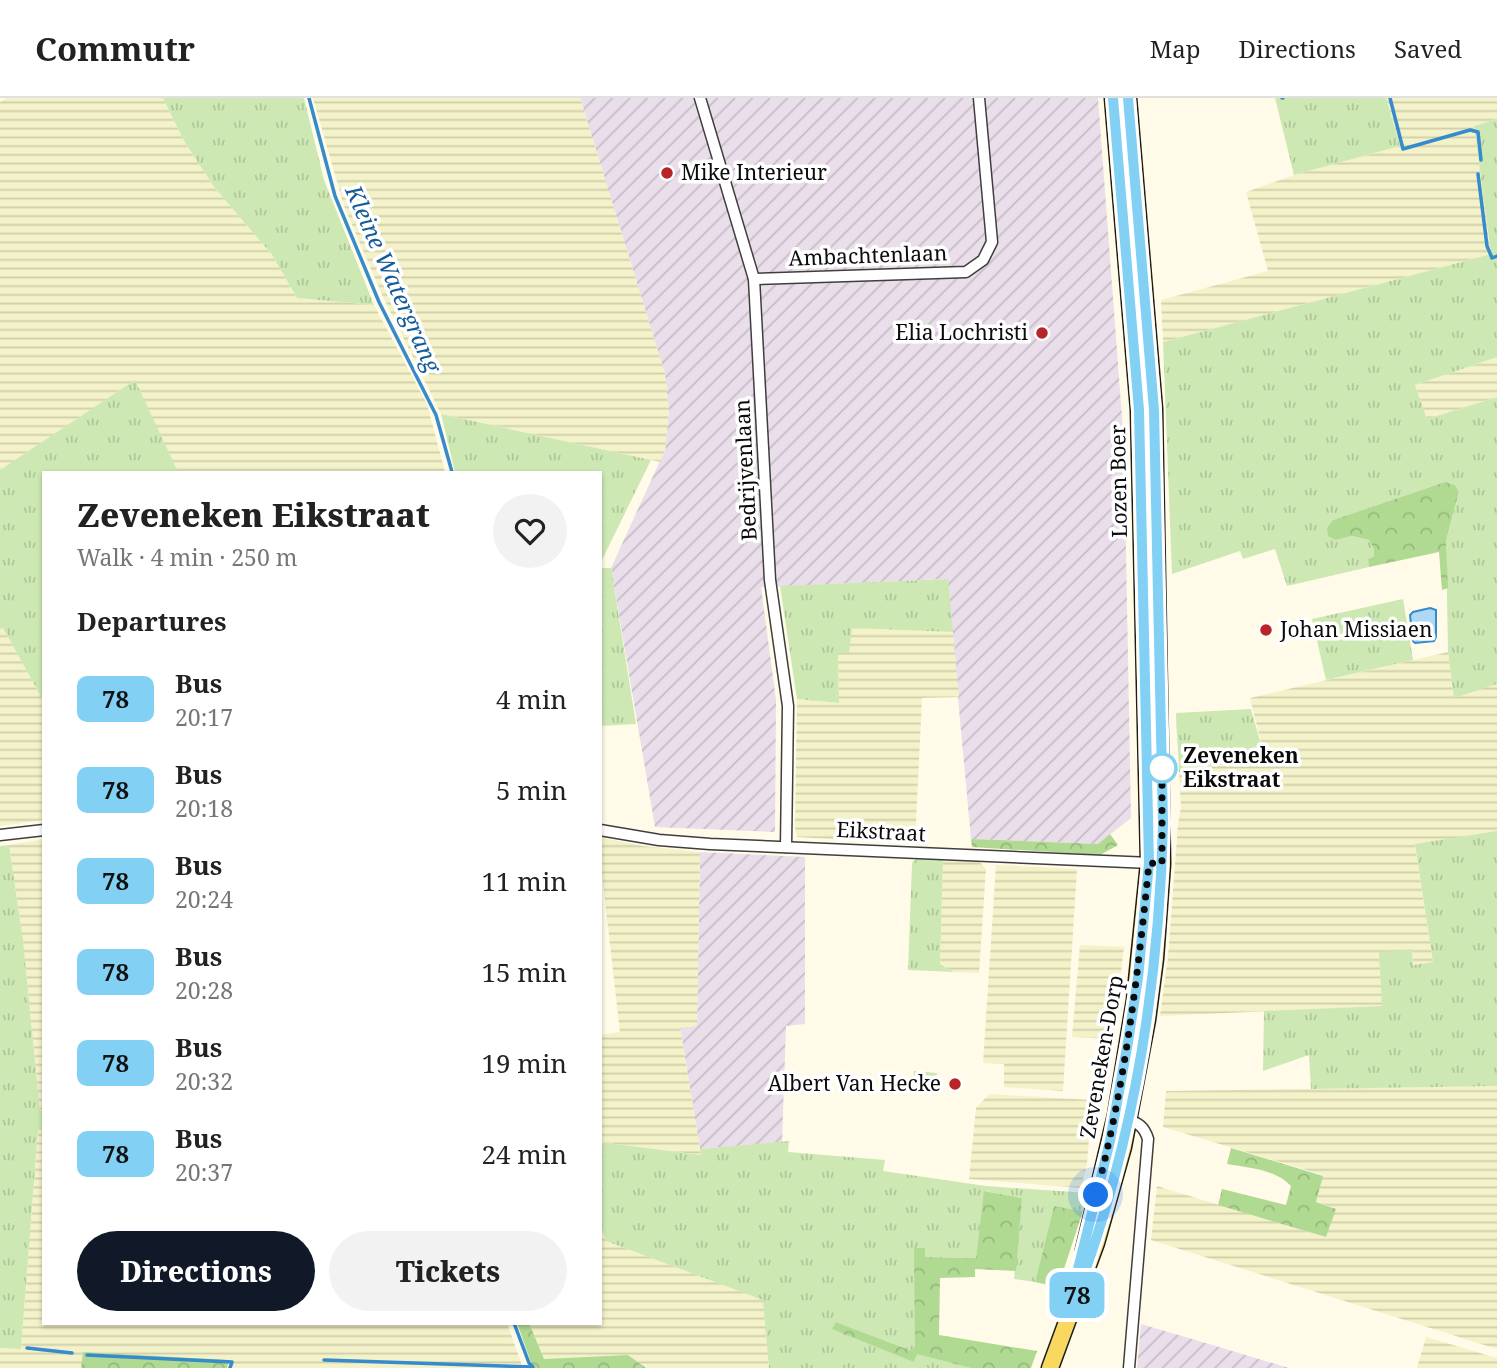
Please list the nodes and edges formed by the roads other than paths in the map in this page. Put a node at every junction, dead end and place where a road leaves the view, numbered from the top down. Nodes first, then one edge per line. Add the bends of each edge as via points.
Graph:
1 (700, 98) edge
2 (979, 98) edge
3 (1113, 98) edge
4 (1128, 98) edge
5 (754, 279) junction
6 (42, 830) edge
7 (602, 830) edge
8 (0, 835) edge
9 (786, 847) junction
10 (1155, 864) junction
11 (1122, 1117) junction
12 (1116, 1144) junction
13 (1147, 1154) junction
14 (1050, 1368) edge
15 (1129, 1368) edge

1 - 5 street, Bedrijvenlaan
2 - 5 street, Ambachtenlaan via 992,242 983,260 966,272
3 - 10 main road, Lozen Boer via 1139,410
4 - 10 main road, Lozen Boer via 1154,410 1163,824
5 - 9 street, Bedrijvenlaan via 770,580 788,706
6 - 8 street
7 - 9 street, Eikstraat via 659,840
9 - 10 street, Eikstraat
10 - 11 main road, Zeveneken-Dorp
11 - 12 main road, Zeveneken-Dorp
11 - 13 street via 1145,1129
12 - 13 street
12 - 14 main road, Zeveneken-Dorp via 1077,1273 1076,1296
13 - 15 street

